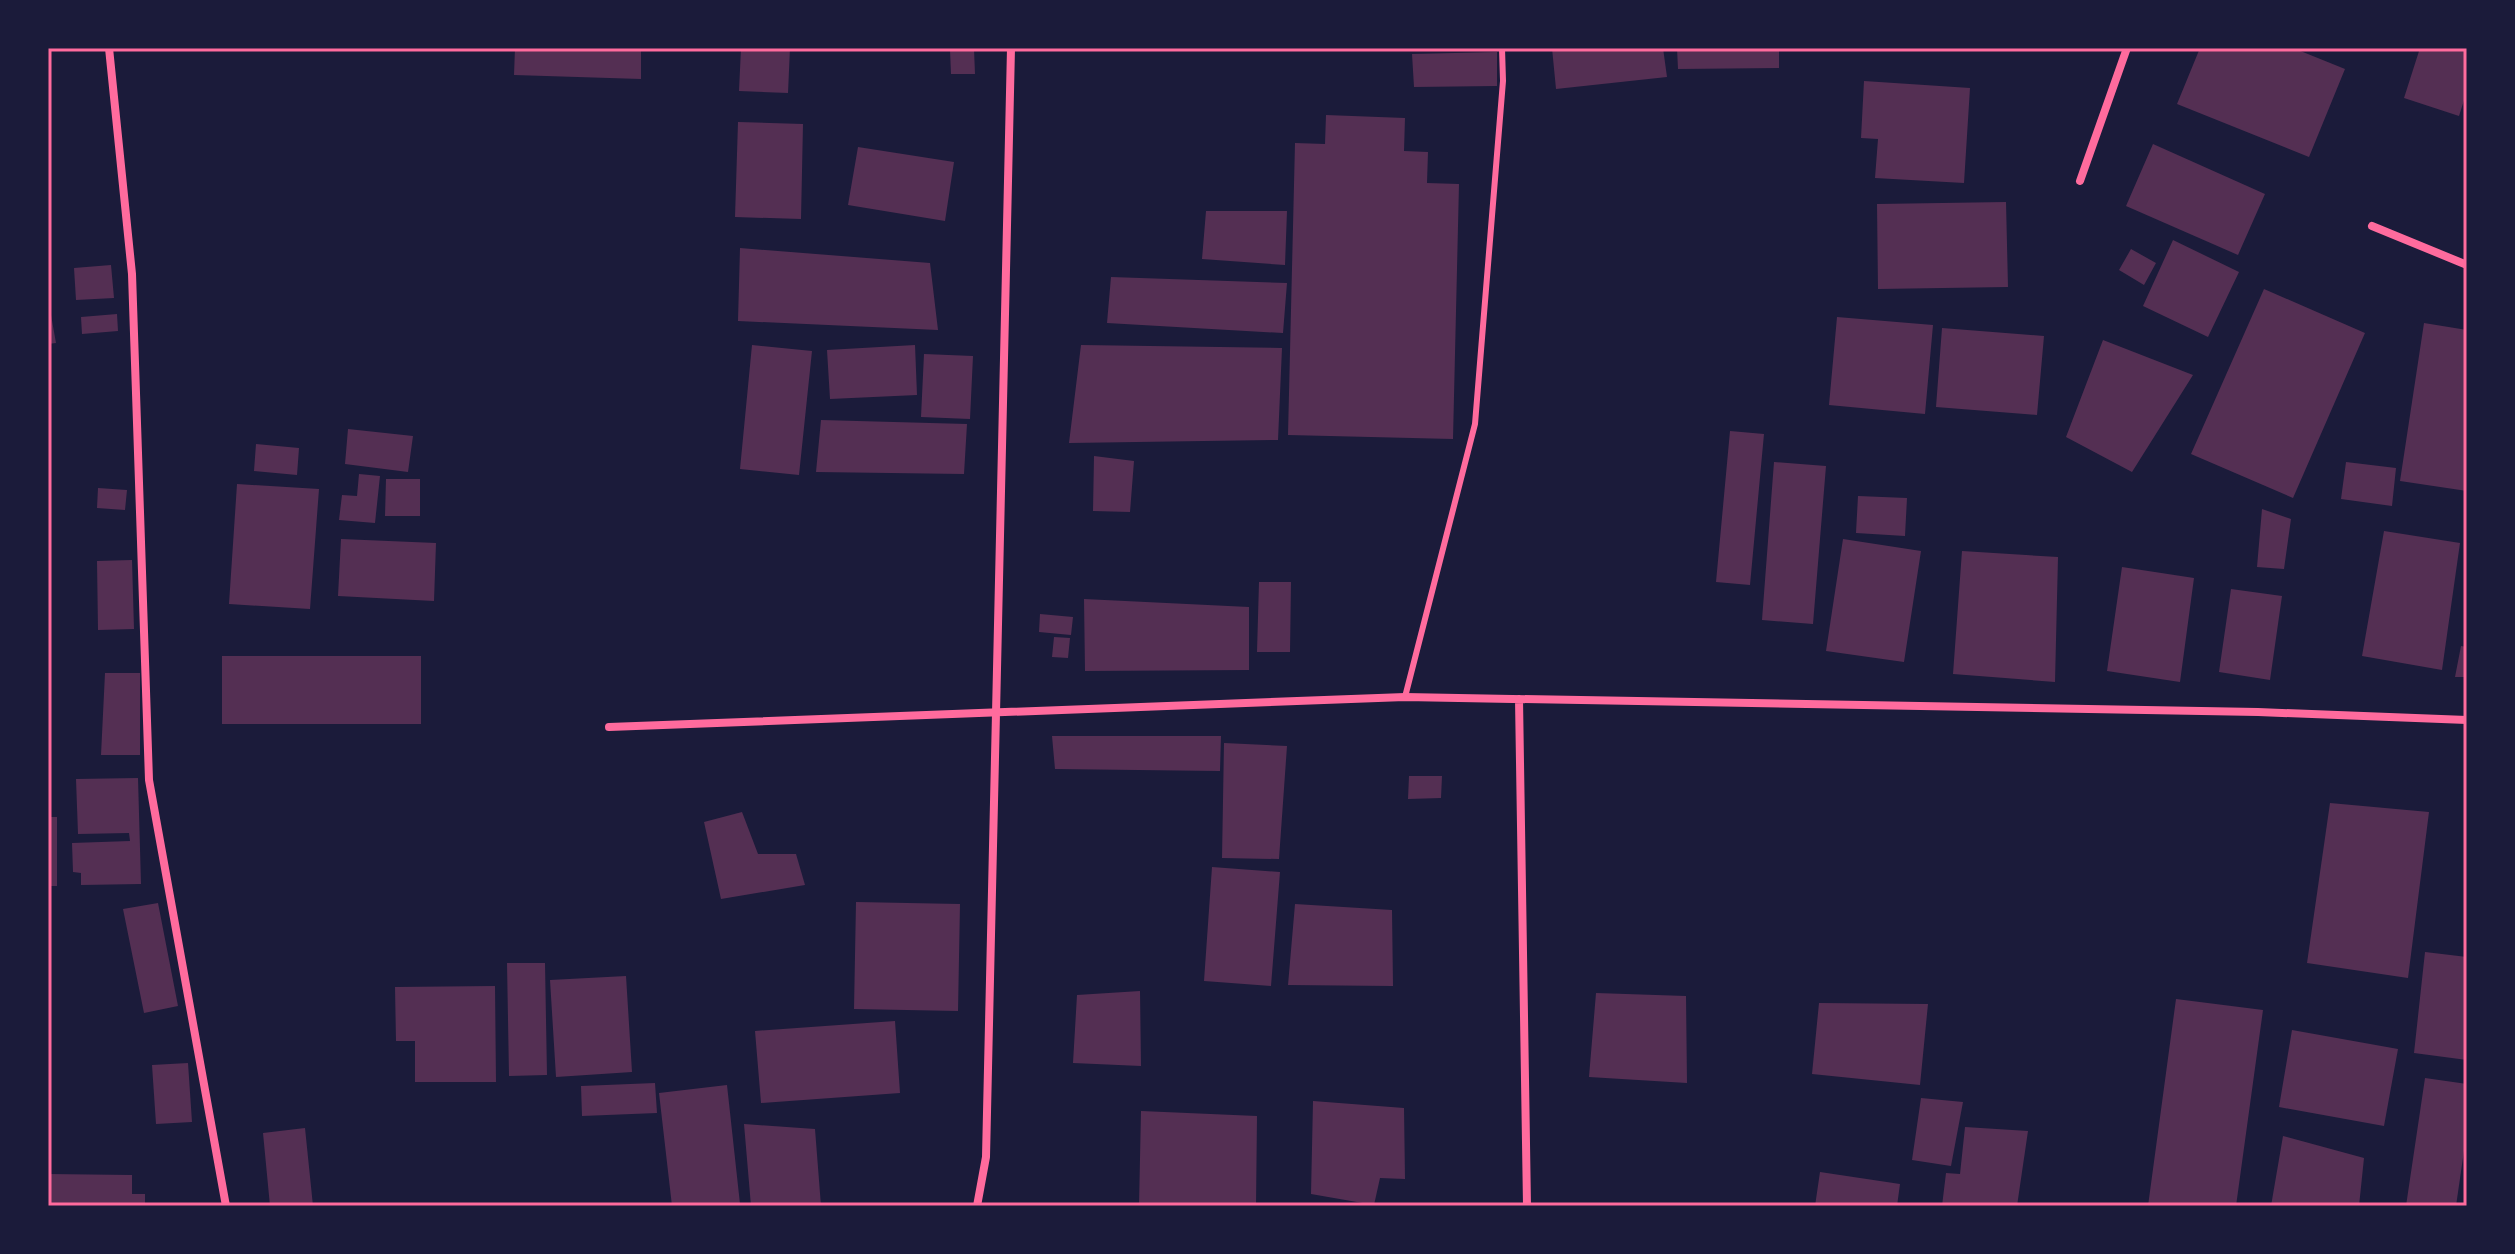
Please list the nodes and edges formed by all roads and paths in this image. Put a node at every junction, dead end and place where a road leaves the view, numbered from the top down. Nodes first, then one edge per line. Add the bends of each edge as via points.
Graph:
1 (109, 48) edge
2 (1011, 48) edge
3 (1502, 48) edge
4 (2127, 48) edge
5 (2080, 181) dead end
6 (2372, 226) dead end
7 (2467, 265) edge
8 (1405, 697) junction
9 (1519, 699) junction
10 (995, 709) junction
11 (2467, 720) edge
12 (609, 727) dead end
13 (226, 1206) edge
14 (977, 1206) edge
15 (1527, 1206) edge

1 - 13 street via 132,274 149,780
2 - 10 street
3 - 8 lane via 1475,424
4 - 5 street
6 - 7 street
8 - 9 street
8 - 10 street
9 - 11 street
9 - 15 street
10 - 12 street
10 - 14 street via 986,1157

